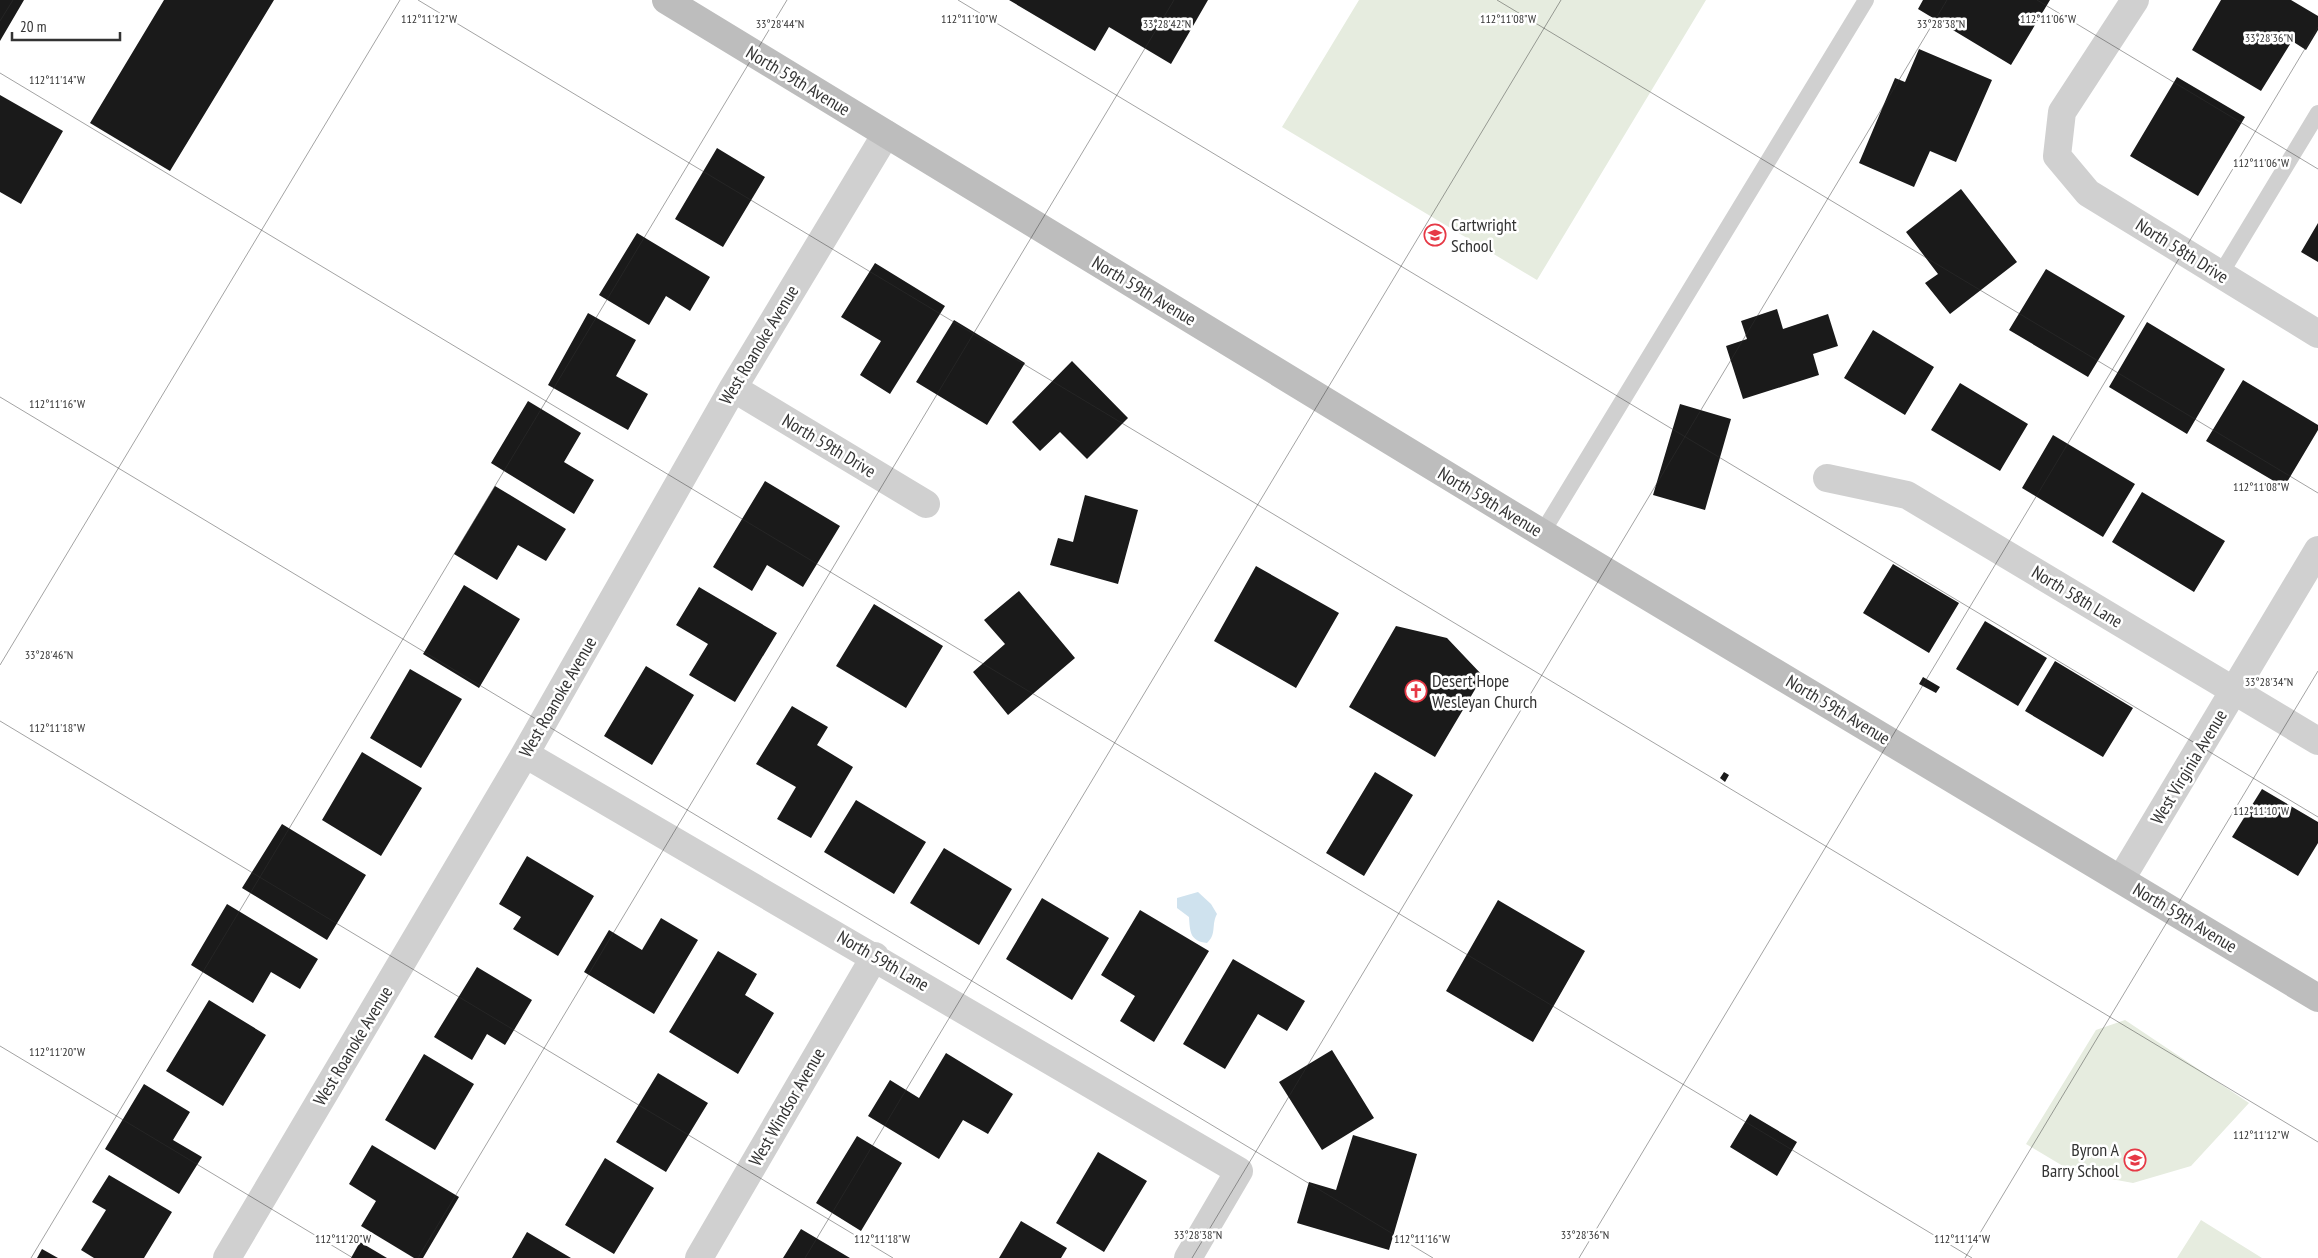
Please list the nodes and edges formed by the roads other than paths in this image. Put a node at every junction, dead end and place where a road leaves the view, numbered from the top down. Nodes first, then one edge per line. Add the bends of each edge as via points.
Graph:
1 (666, 0) edge
2 (1866, 0) edge
3 (2135, 0) edge
4 (2318, 113) edge
5 (886, 134) junction
6 (2220, 275) junction
7 (2318, 334) edge
8 (733, 388) junction
9 (1827, 478) dead end
10 (926, 504) dead end
11 (1542, 533) junction
12 (2318, 550) edge
13 (2235, 691) junction
14 (2318, 741) edge
15 (525, 754) junction
16 (2121, 879) junction
17 (875, 956) junction
18 (2318, 998) edge
19 (228, 1258) edge
20 (699, 1258) edge
21 (1188, 1258) edge

1 - 5 main road, North 59th Avenue
2 - 11 lane
3 - 6 street, North 58th Drive via 2062,112 2057,156 2088,193
4 - 6 lane
5 - 8 street, West Roanoke Avenue
5 - 11 main road, North 59th Avenue
6 - 7 street, North 58th Drive
8 - 10 street, North 59th Drive
8 - 15 street, West Roanoke Avenue
9 - 13 street, North 58th Lane via 1907,495
11 - 16 main road, North 59th Avenue
12 - 13 street, West Virginia Avenue
13 - 14 street, North 58th Lane
13 - 16 street, West Virginia Avenue
15 - 17 street, North 59th Lane
15 - 19 street, West Roanoke Avenue
16 - 18 main road, North 59th Avenue
17 - 20 street, West Windsor Avenue
17 - 21 street, North 59th Lane via 1239,1171

